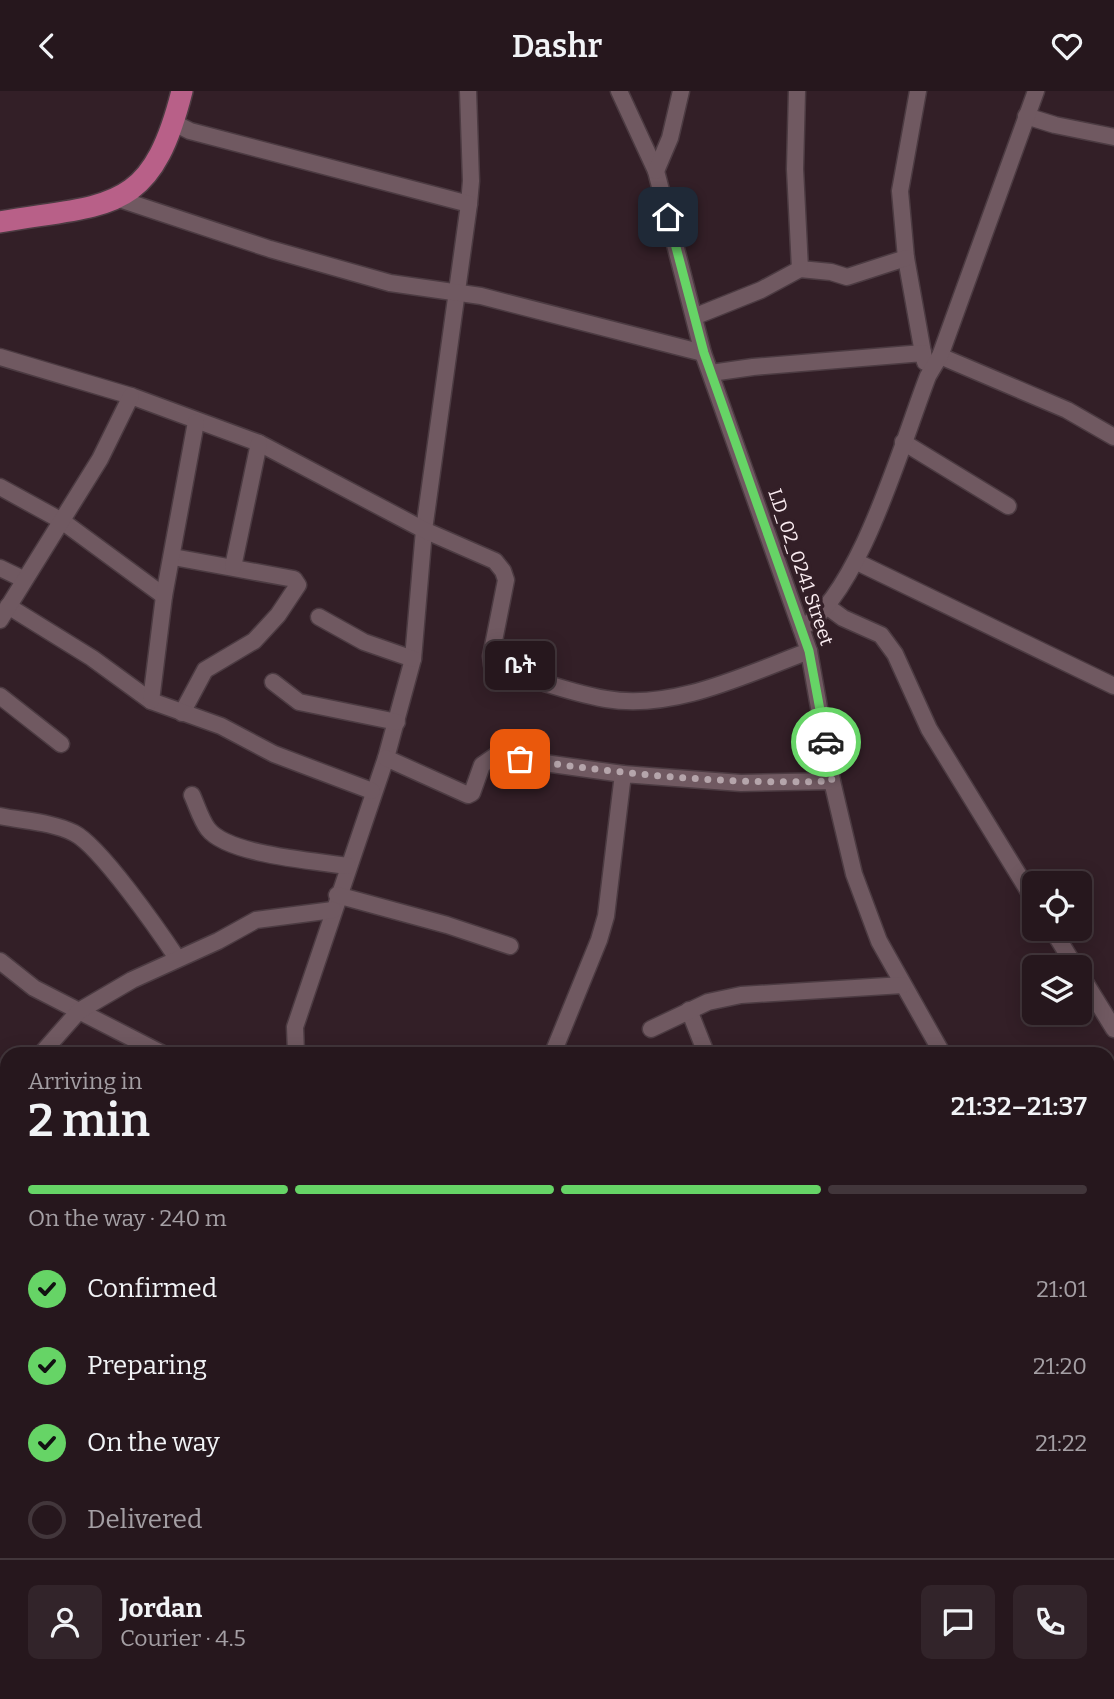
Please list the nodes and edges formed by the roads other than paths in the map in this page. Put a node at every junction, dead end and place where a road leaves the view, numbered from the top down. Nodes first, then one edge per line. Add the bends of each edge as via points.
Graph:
1 (182, 91) edge
2 (467, 91) edge
3 (619, 91) edge
4 (681, 91) edge
5 (797, 91) edge
6 (918, 91) edge
7 (1036, 91) edge
8 (1026, 116) junction
9 (174, 123) junction
10 (1114, 137) edge
11 (656, 171) junction
12 (119, 199) junction
13 (469, 204) junction
14 (0, 222) edge
15 (906, 258) junction
16 (800, 269) junction
17 (455, 293) junction
18 (696, 316) junction
19 (704, 353) junction
20 (923, 353) junction
21 (940, 356) junction
22 (0, 357) edge
23 (711, 373) junction
24 (928, 376) junction
25 (131, 396) junction
26 (196, 422) junction
27 (1114, 437) edge
28 (903, 442) junction
29 (259, 443) junction
30 (0, 487) edge
31 (1008, 506) dead end
32 (62, 521) junction
33 (424, 530) junction
34 (173, 557) junction
35 (857, 562) junction
36 (233, 567) junction
37 (0, 568) edge
38 (23, 579) junction
39 (164, 596) junction
40 (828, 607) junction
41 (4, 613) edge
42 (319, 617) dead end
43 (801, 628) junction
44 (809, 651) junction
45 (413, 659) junction
46 (273, 682) dead end
47 (1114, 686) edge
48 (0, 696) edge
49 (151, 701) junction
50 (182, 713) junction
51 (397, 722) junction
52 (61, 744) dead end
53 (386, 758) junction
54 (623, 774) junction
55 (832, 781) junction
56 (372, 791) junction
57 (192, 795) dead end
58 (0, 816) edge
59 (348, 866) junction
60 (1022, 880) edge
61 (335, 903) junction
62 (510, 946) dead end
63 (177, 958) junction
64 (0, 961) edge
65 (903, 985) junction
66 (1092, 994) edge
67 (689, 1010) junction
68 (79, 1011) junction
69 (651, 1029) dead end
70 (1114, 1030) edge
71 (47, 1047) edge
72 (149, 1047) edge
73 (296, 1047) edge
74 (555, 1047) edge
75 (704, 1047) edge
76 (939, 1047) edge

1 - 9 main road
2 - 13 street
3 - 11 street, LD_02_0241 Street
4 - 11 street via 670,138
5 - 16 street
6 - 15 street via 900,174
7 - 8 street
8 - 10 street
8 - 21 street
9 - 12 main road via 152,170
9 - 13 street
11 - 18 street, LD_02_0241 Street
12 - 14 main road
12 - 17 street via 390,283
13 - 17 street
15 - 16 street via 847,277
15 - 20 street
16 - 18 street via 761,291
17 - 19 street
17 - 33 street
18 - 19 street, LD_02_0241 Street
19 - 23 street, LD_02_0241 Street
20 - 23 street
20 - 24 street
21 - 24 street
21 - 27 street via 1067,410
22 - 25 street
23 - 43 street, LD_02_0241 Street
24 - 28 street
25 - 26 street
25 - 32 street
26 - 29 street
26 - 34 street
28 - 31 street
28 - 35 street
29 - 33 street
29 - 36 street
30 - 32 street
32 - 38 street
32 - 39 street
33 - 44 street via 495,561 503,571 506,580 491,656 497,668 605,699 628,701 675,696
33 - 45 street
34 - 36 street
34 - 39 street
35 - 40 street
35 - 47 street
36 - 50 street via 294,579 298,585 254,641 205,670
37 - 38 street
38 - 41 street
39 - 49 street
40 - 43 street
40 - 60 street via 881,635 895,654 929,729
41 - 49 street via 92,658
42 - 45 street via 364,642
43 - 44 street, LD_02_0241 Street
44 - 55 street, LD_02_0241 Street
45 - 51 street
46 - 51 street via 299,702
48 - 52 street
49 - 50 street
50 - 56 street
51 - 53 street
53 - 54 street via 468,795 482,765 495,756
53 - 56 street
54 - 55 street via 741,783
54 - 74 street via 606,916
55 - 65 street, LD_02_0241 Street via 854,874 879,941
56 - 59 street
57 - 59 street via 209,829 221,840
58 - 63 street via 60,827 90,844
59 - 61 street
61 - 62 street via 447,925
61 - 63 street via 256,920
61 - 73 street via 295,1027
63 - 68 street
64 - 68 street via 34,988
65 - 67 street via 741,995
65 - 76 street, LD_02_0241 Street
66 - 70 street
67 - 69 street
67 - 75 street
68 - 71 street
68 - 72 street

